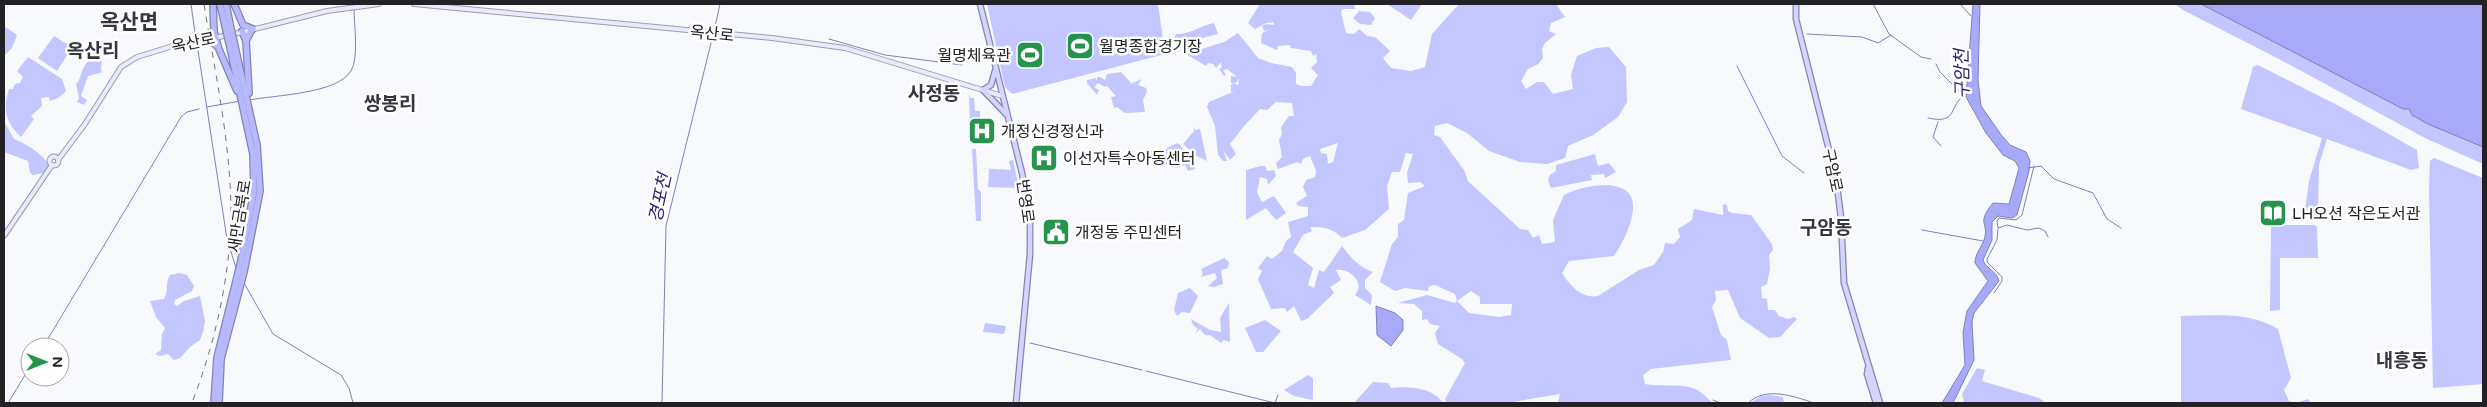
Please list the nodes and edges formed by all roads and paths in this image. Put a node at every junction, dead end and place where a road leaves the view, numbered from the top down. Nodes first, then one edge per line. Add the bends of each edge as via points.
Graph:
1 (213, 4) edge
2 (220, 4) edge
3 (226, 4) edge
4 (234, 4) edge
5 (379, 4) edge
6 (414, 4) edge
7 (980, 4) edge
8 (1796, 4) edge
9 (228, 29) junction
10 (252, 29) junction
11 (241, 30) junction
12 (215, 35) junction
13 (208, 39) junction
14 (246, 41) junction
15 (218, 47) junction
16 (996, 68) junction
17 (983, 90) junction
18 (1002, 96) junction
19 (244, 97) junction
20 (246, 106) junction
21 (1007, 115) junction
22 (58, 160) junction
23 (52, 165) junction
24 (4, 236) edge
25 (239, 280) junction
26 (1868, 367) junction
27 (214, 403) edge
28 (219, 403) edge
29 (1016, 403) edge
30 (1876, 403) edge
31 (1880, 403) edge

1 - 12 highway
2 - 9 highway
3 - 9 highway
4 - 11 highway
5 - 10 main road via 355,6
6 - 17 main road, 옥산로 via 772,38 844,48
7 - 16 main road, 번영로
8 - 26 main road, 구암로 via 1796,19 1836,178 1844,283
9 - 19 highway, bridge
10 - 11 highway
10 - 14 highway
11 - 12 main road, 옥산로
11 - 14 highway
12 - 13 highway
12 - 15 highway
13 - 15 highway
13 - 22 main road, 옥산로 via 137,57 121,67
14 - 19 highway
15 - 19 highway
16 - 17 main road via 992,84
16 - 18 main road, 번영로
17 - 18 main road, 옥산로
17 - 21 main road
18 - 21 main road, 번영로
19 - 20 highway
19 - 20 highway
20 - 25 highway, 새만금북로 via 254,191
20 - 25 highway, 새만금북로 via 257,145 260,196 244,272
21 - 29 main road, 번영로 via 1030,218 1030,254
22 - 23 main road
22 - 23 main road via 52,157
23 - 24 main road
25 - 27 highway, 새만금북로 via 217,358
25 - 28 highway, 새만금북로 via 221,359
26 - 30 main road, 구암로
26 - 31 main road, 구암로

